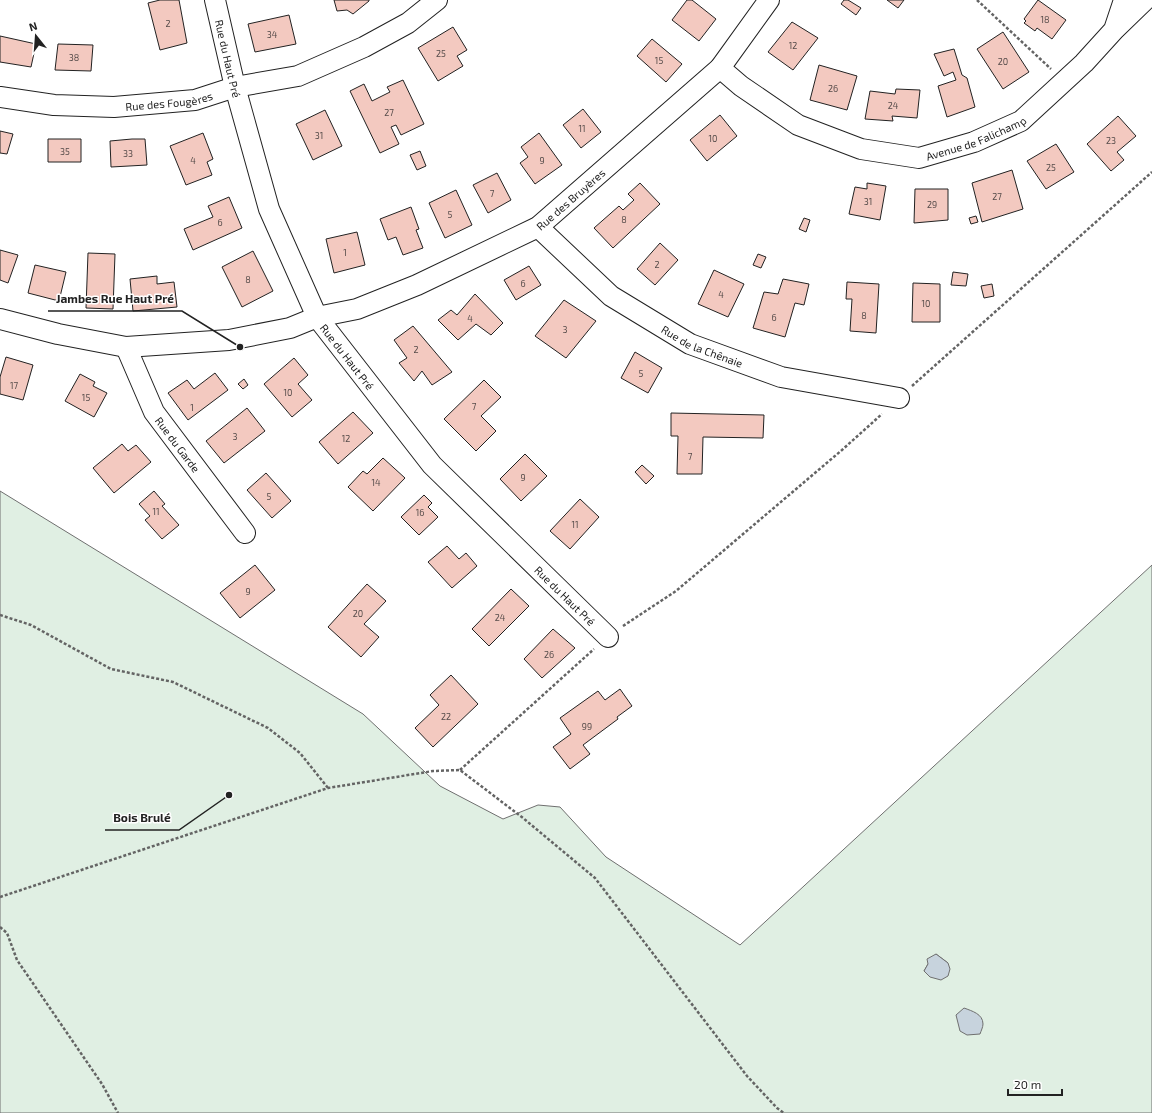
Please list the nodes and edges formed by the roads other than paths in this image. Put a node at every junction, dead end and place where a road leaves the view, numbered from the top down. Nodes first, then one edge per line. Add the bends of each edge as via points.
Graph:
1 (215, 0) edge
2 (437, 0) edge
3 (769, 0) edge
4 (1124, 0) edge
5 (1145, 0) edge
6 (1114, 30) junction
7 (720, 68) junction
8 (234, 87) junction
9 (0, 97) edge
10 (538, 227) junction
11 (317, 317) junction
12 (0, 318) edge
13 (126, 347) junction
14 (899, 398) dead end
15 (245, 532) dead end
16 (608, 637) road end

1 - 8 street, Rue du Haut Pré
2 - 8 street, Rue des Fougères via 408,23 364,47 298,76
3 - 7 street, Rue des Bruyères
4 - 6 street, Avenue de Falichamp
5 - 6 street
6 - 7 street, Avenue de Falichamp via 1084,63 1021,122 974,142 919,158 861,149 798,124 741,86
7 - 10 street, Rue des Bruyères
8 - 9 street, Rue des Fougères via 195,100 114,107 54,105
8 - 11 street, Rue du Haut Pré via 269,209
10 - 11 street, Rue des Bruyères via 417,285 357,309
10 - 14 street, Rue de la Chênaie via 612,296 690,344 781,378
11 - 13 street via 290,328 229,340
11 - 16 street, Rue du Haut Pré via 432,465
12 - 13 street via 58,334
13 - 15 street, Rue du Garde via 154,412

